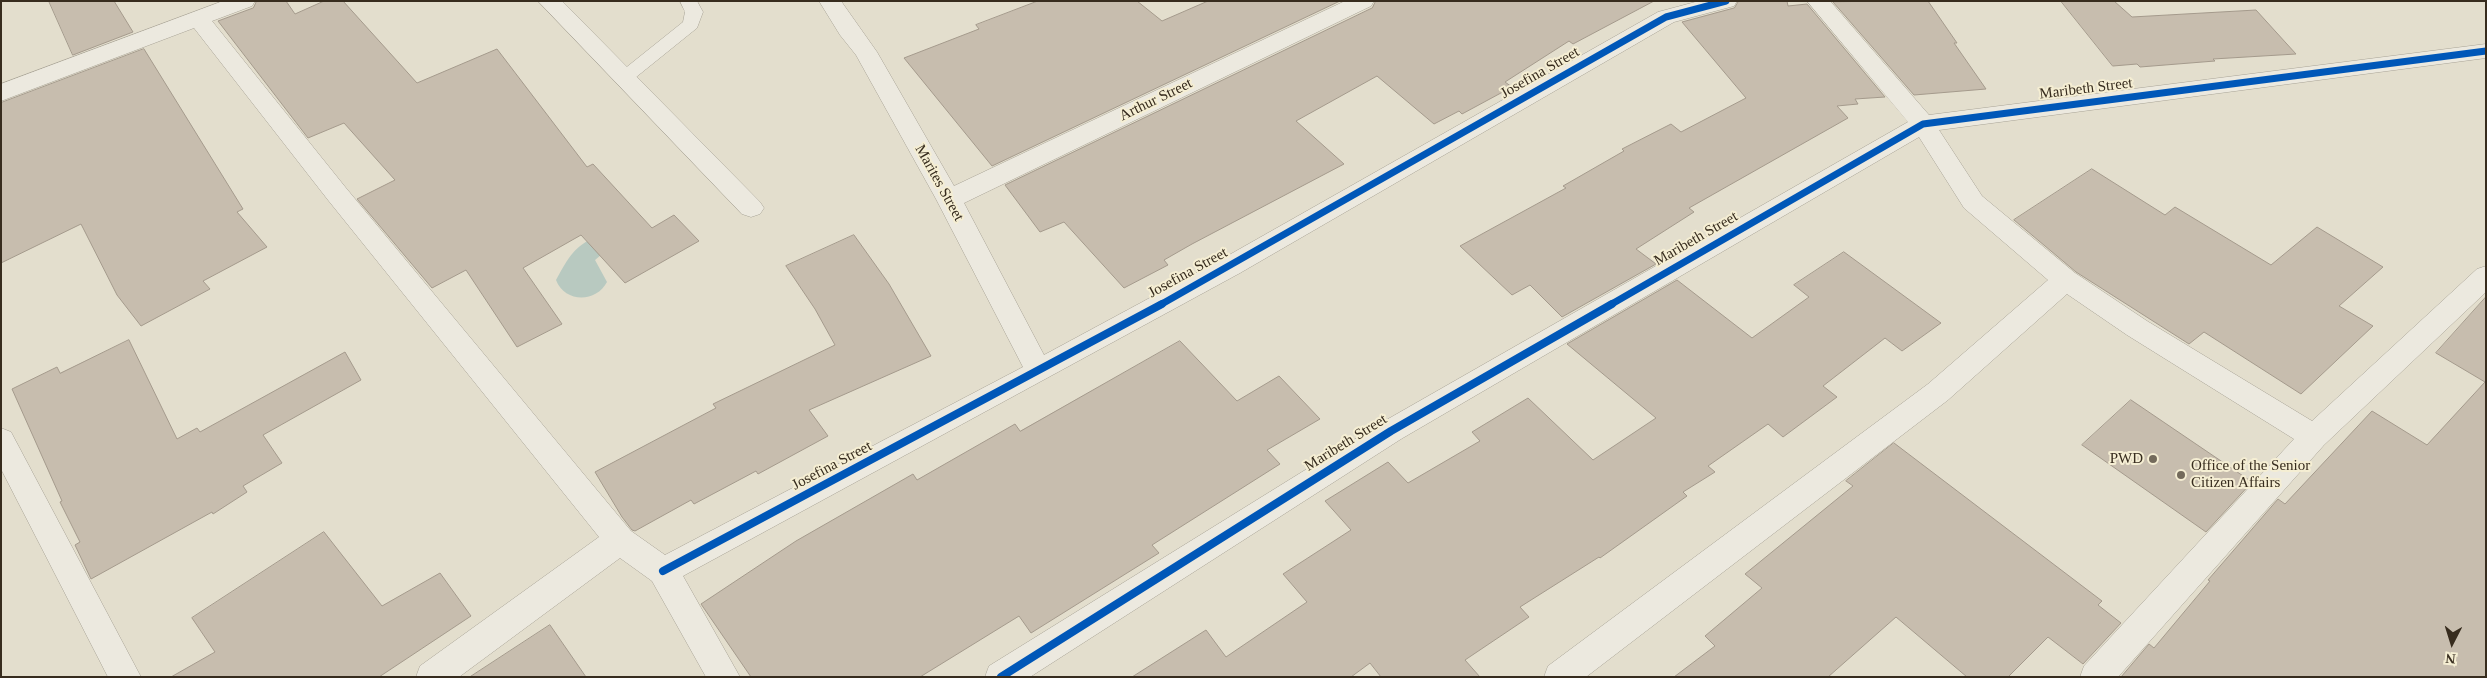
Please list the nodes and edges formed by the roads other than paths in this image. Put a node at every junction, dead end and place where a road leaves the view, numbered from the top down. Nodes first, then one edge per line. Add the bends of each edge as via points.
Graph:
1 (244, 1) edge
2 (549, 1) edge
3 (688, 1) edge
4 (830, 1) edge
5 (1363, 1) edge
6 (1726, 1) edge
7 (1818, 1) edge
8 (200, 19) junction
9 (2486, 51) edge
10 (624, 78) junction
11 (1, 93) edge
12 (1923, 124) junction
13 (949, 199) junction
14 (752, 208) dead end
15 (2486, 276) edge
16 (2066, 280) junction
17 (1039, 371) junction
18 (2314, 437) junction
19 (1, 440) edge
20 (620, 540) junction
21 (663, 571) junction
22 (125, 677) edge
23 (432, 677) edge
24 (724, 677) edge
25 (1001, 677) edge
26 (1560, 677) edge
27 (2096, 677) edge

1 - 8 street
2 - 10 street
3 - 10 lane via 694,12 691,24
4 - 13 street, Marites Street via 866,52
5 - 13 street, Arthur Street
6 - 17 street, Josefina Street via 1666,18 1231,266
7 - 12 street
8 - 11 street
8 - 20 street via 343,201
9 - 12 street, Maribeth Street
10 - 14 street
12 - 16 street via 1973,202
12 - 25 street, Maribeth Street via 1391,431
13 - 17 street, Marites Street
15 - 18 street
16 - 18 street via 2137,328
16 - 26 street via 1938,392
17 - 21 street, Josefina Street
18 - 27 street
19 - 22 street
20 - 21 street
20 - 23 street
21 - 24 street

